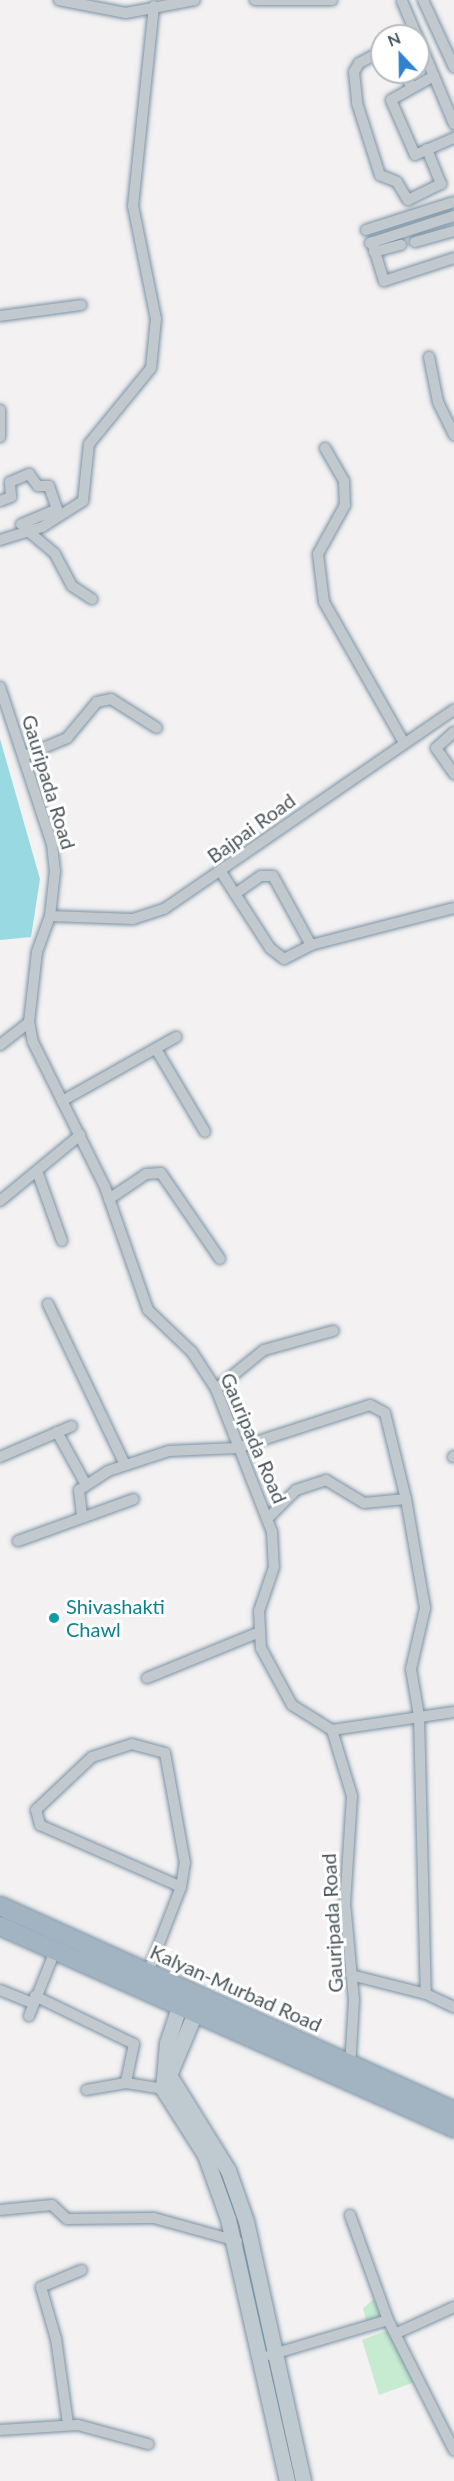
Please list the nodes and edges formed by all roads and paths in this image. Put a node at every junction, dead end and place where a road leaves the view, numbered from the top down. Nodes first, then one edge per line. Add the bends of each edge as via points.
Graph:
1 (59, 0) edge
2 (195, 0) edge
3 (255, 0) edge
4 (332, 0) edge
5 (401, 0) edge
6 (414, 0) edge
7 (423, 0) edge
8 (154, 6) junction
9 (412, 24) edge
10 (370, 57) edge
11 (430, 66) edge
12 (454, 67) edge
13 (434, 76) junction
14 (410, 84) edge
15 (411, 87) junction
16 (454, 124) edge
17 (454, 138) edge
18 (427, 149) junction
19 (454, 202) edge
20 (421, 213) junction
21 (454, 216) edge
22 (425, 225) junction
23 (366, 230) dead end
24 (454, 231) edge
25 (416, 242) dead end
26 (400, 245) dead end
27 (372, 246) junction
28 (454, 258) edge
29 (81, 305) dead end
30 (0, 316) edge
31 (429, 357) dead end
32 (0, 410) edge
33 (454, 435) edge
34 (0, 437) edge
35 (325, 448) dead end
36 (0, 501) edge
37 (25, 528) junction
38 (0, 540) edge
39 (92, 599) dead end
40 (0, 687) edge
41 (454, 710) edge
42 (158, 728) dead end
43 (454, 732) edge
44 (403, 741) junction
45 (24, 756) junction
46 (454, 774) edge
47 (221, 872) junction
48 (235, 894) junction
49 (454, 908) edge
50 (50, 916) junction
51 (311, 945) junction
52 (29, 1022) junction
53 (176, 1038) dead end
54 (0, 1045) edge
55 (156, 1049) junction
56 (62, 1101) junction
57 (205, 1132) dead end
58 (80, 1135) junction
59 (37, 1171) junction
60 (109, 1199) junction
61 (0, 1201) edge
62 (62, 1240) dead end
63 (220, 1259) dead end
64 (48, 1304) dead end
65 (333, 1331) dead end
66 (216, 1389) junction
67 (72, 1426) dead end
68 (57, 1432) junction
69 (237, 1448) junction
70 (0, 1458) edge
71 (125, 1465) junction
72 (85, 1483) junction
73 (134, 1499) dead end
74 (406, 1499) junction
75 (82, 1515) junction
76 (268, 1518) junction
77 (18, 1541) dead end
78 (257, 1633) junction
79 (147, 1678) dead end
80 (454, 1712) edge
81 (419, 1716) junction
82 (332, 1730) junction
83 (181, 1887) junction
84 (0, 1906) edge
85 (0, 1926) edge
86 (55, 1951) junction
87 (148, 1972) junction
88 (351, 1975) junction
89 (0, 1990) edge
90 (194, 1991) junction
91 (426, 1994) junction
92 (34, 1999) junction
93 (454, 2007) edge
94 (186, 2011) junction
95 (29, 2016) dead end
96 (349, 2073) junction
97 (126, 2083) junction
98 (162, 2089) junction
99 (87, 2090) dead end
100 (454, 2111) edge
101 (454, 2128) edge
102 (195, 2131) junction
103 (0, 2210) edge
104 (350, 2215) dead end
105 (249, 2238) junction
106 (233, 2242) junction
107 (82, 2270) dead end
108 (454, 2307) edge
109 (388, 2320) junction
110 (396, 2333) junction
111 (274, 2354) junction
112 (257, 2360) junction
113 (288, 2416) junction
114 (272, 2418) junction
115 (68, 2424) junction
116 (0, 2430) edge
117 (148, 2444) dead end
118 (454, 2450) edge
119 (287, 2481) edge
120 (303, 2481) edge

1 - 8 street via 126,13
2 - 8 street
3 - 4 street
5 - 6 street
5 - 9 street
7 - 12 street
8 - 37 street via 133,206 156,344 151,368 88,444 83,501
10 - 18 street via 358,63 354,72 357,103 380,175 397,182 408,200 441,184
11 - 13 street
13 - 15 street
13 - 16 street
14 - 15 street
15 - 18 street via 391,100 412,151
17 - 18 street
19 - 20 street
20 - 22 street
20 - 23 street
21 - 22 street
22 - 27 street
24 - 25 street
26 - 27 street
27 - 28 street via 384,281
29 - 30 street
31 - 33 street via 438,402
32 - 34 street
35 - 44 street via 344,480 345,505 318,554 324,602
36 - 37 street via 11,496 10,482 29,474 38,486 49,486 57,509
37 - 38 street
37 - 39 street via 55,554 72,586
40 - 45 street, Gauripada Road
41 - 44 street, Bajpai Road
42 - 45 street via 111,699 97,702 66,738
43 - 46 street via 436,748
44 - 47 street, Bajpai Road
45 - 50 street, Gauripada Road via 52,844
47 - 48 street
47 - 50 street, Bajpai Road via 164,909 133,919
48 - 51 street via 270,948 284,959
48 - 51 street via 261,876 273,876
49 - 51 street
50 - 52 street, Gauripada Road via 37,952
52 - 54 street
52 - 56 street, Gauripada Road via 33,1042
53 - 55 street
55 - 56 street
55 - 57 street
56 - 58 street, Gauripada Road
58 - 59 street
58 - 60 street, Gauripada Road
59 - 61 street
59 - 62 street
60 - 63 street via 146,1174 161,1173
60 - 66 street, Gauripada Road via 148,1310 192,1352
64 - 71 street
65 - 66 street via 264,1350
66 - 69 street, Gauripada Road
67 - 68 street
68 - 70 street
68 - 72 street
69 - 71 street via 169,1451
69 - 74 street via 359,1407 378,1407 392,1431
69 - 76 street, Gauripada Road
71 - 72 street
72 - 75 street via 79,1490
73 - 75 street via 95,1516
74 - 76 street via 364,1503 326,1480 297,1490
74 - 81 street via 425,1608 411,1669
75 - 77 street
76 - 78 street, Gauripada Road via 274,1567
78 - 79 street
78 - 82 street via 278,1687 292,1705
80 - 81 street
81 - 82 street
81 - 91 street
82 - 88 street, Gauripada Road via 353,1811 345,1847
83 - 83 street via 40,1825 36,1810 92,1757 132,1744 159,1748 170,1763 181,1825
83 - 87 street
84 - 87 highway, Kalyan-Murbad Road
85 - 86 highway
86 - 92 street
86 - 94 highway
87 - 90 highway, Kalyan-Murbad Road
88 - 91 street
88 - 96 street, Gauripada Road
89 - 92 street
90 - 94 main road
90 - 96 highway, Kalyan-Murbad Road
91 - 93 street
92 - 95 street
92 - 97 street via 127,2036 134,2044
94 - 96 highway
94 - 98 main road
94 - 102 main road via 170,2075
96 - 100 highway, Kalyan-Murbad Road
96 - 101 highway
97 - 98 street
97 - 99 street
98 - 102 main road
102 - 105 main road via 228,2170
102 - 106 main road
103 - 106 street via 45,2204 67,2219 154,2218
104 - 109 street
105 - 106 street
105 - 111 main road
106 - 112 main road
107 - 115 street via 41,2287 56,2339
108 - 110 street
109 - 110 street
109 - 111 street
110 - 118 street
111 - 112 street
111 - 113 main road
112 - 114 main road
113 - 114 main road
113 - 120 main road
114 - 119 main road
115 - 116 street
115 - 117 street

